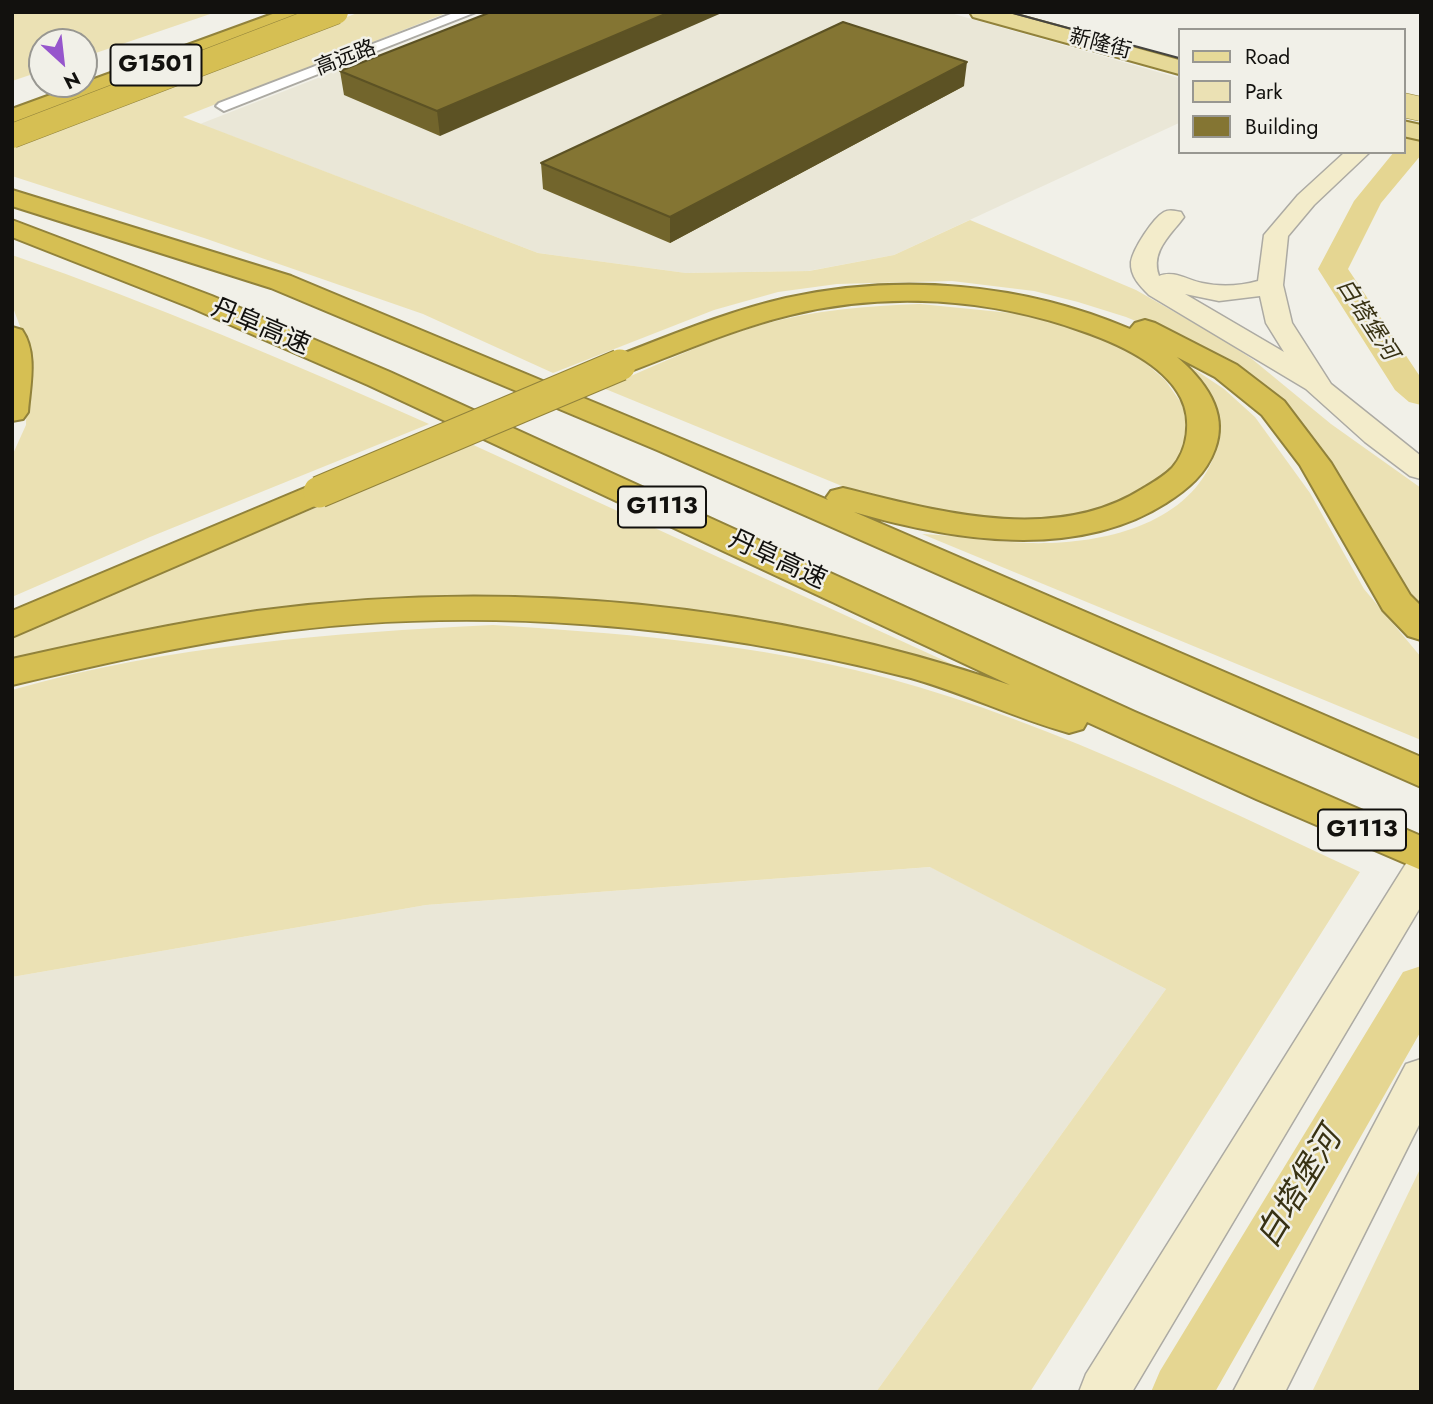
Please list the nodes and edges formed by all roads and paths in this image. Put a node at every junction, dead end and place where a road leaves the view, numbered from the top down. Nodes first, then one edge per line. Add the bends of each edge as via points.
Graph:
1 (259, 12) edge
2 (299, 12) edge
3 (336, 12) edge
4 (469, 12) edge
5 (981, 12) edge
6 (1049, 12) edge
7 (1178, 46) edge
8 (1178, 67) edge
9 (98, 70) edge
10 (1421, 97) edge
11 (224, 106) dead end
12 (1405, 110) edge
13 (12, 117) edge
14 (12, 136) edge
15 (1357, 154) edge
16 (12, 198) edge
17 (1172, 217) dead end
18 (12, 228) edge
19 (1145, 256) junction
20 (1270, 285) junction
21 (12, 335) edge
22 (612, 360) junction
23 (1320, 389) junction
24 (12, 412) edge
25 (668, 443) junction
26 (1421, 470) edge
27 (312, 488) junction
28 (12, 605) edge
29 (12, 625) edge
30 (1421, 628) edge
31 (12, 672) edge
32 (1421, 773) edge
33 (1289, 799) junction
34 (1421, 855) edge
35 (1421, 872) edge
36 (1421, 1077) edge
37 (1104, 1392) edge
38 (1258, 1392) edge

1 - 9 highway
2 - 13 highway, G1501
3 - 14 highway, bridge
4 - 11 street, 高远路
5 - 8 main road, 新隆街
6 - 7 main road, 新隆街
10 - 12 main road
15 - 20 main road via 1276,235
16 - 25 highway via 281,282
17 - 19 main road
18 - 33 highway, 丹阜高速 / G1113 via 227,312 545,454
19 - 20 main road via 1152,269 1188,288 1219,294 1252,292
19 - 23 main road via 1142,269 1146,280 1158,290 1245,339
20 - 23 main road via 1279,323
21 - 24 highway via 17,359
22 - 25 highway via 787,307 844,296 927,291 1009,300 1072,316 1133,340 1157,356 1186,383 1202,411 1203,440 1188,471 1160,495 1109,519 1043,529 977,526 886,511
22 - 27 highway, bridge
22 - 30 highway via 706,316 776,296 848,284 940,282 1025,291 1091,307 1157,333 1226,371 1273,408 1315,463 1396,602
23 - 26 main road
25 - 32 highway
27 - 28 highway
27 - 29 highway
31 - 33 highway via 258,623 405,610 524,609 640,616 771,636 920,668
33 - 34 highway, 丹阜高速 / G1113
35 - 37 main road
36 - 38 main road

